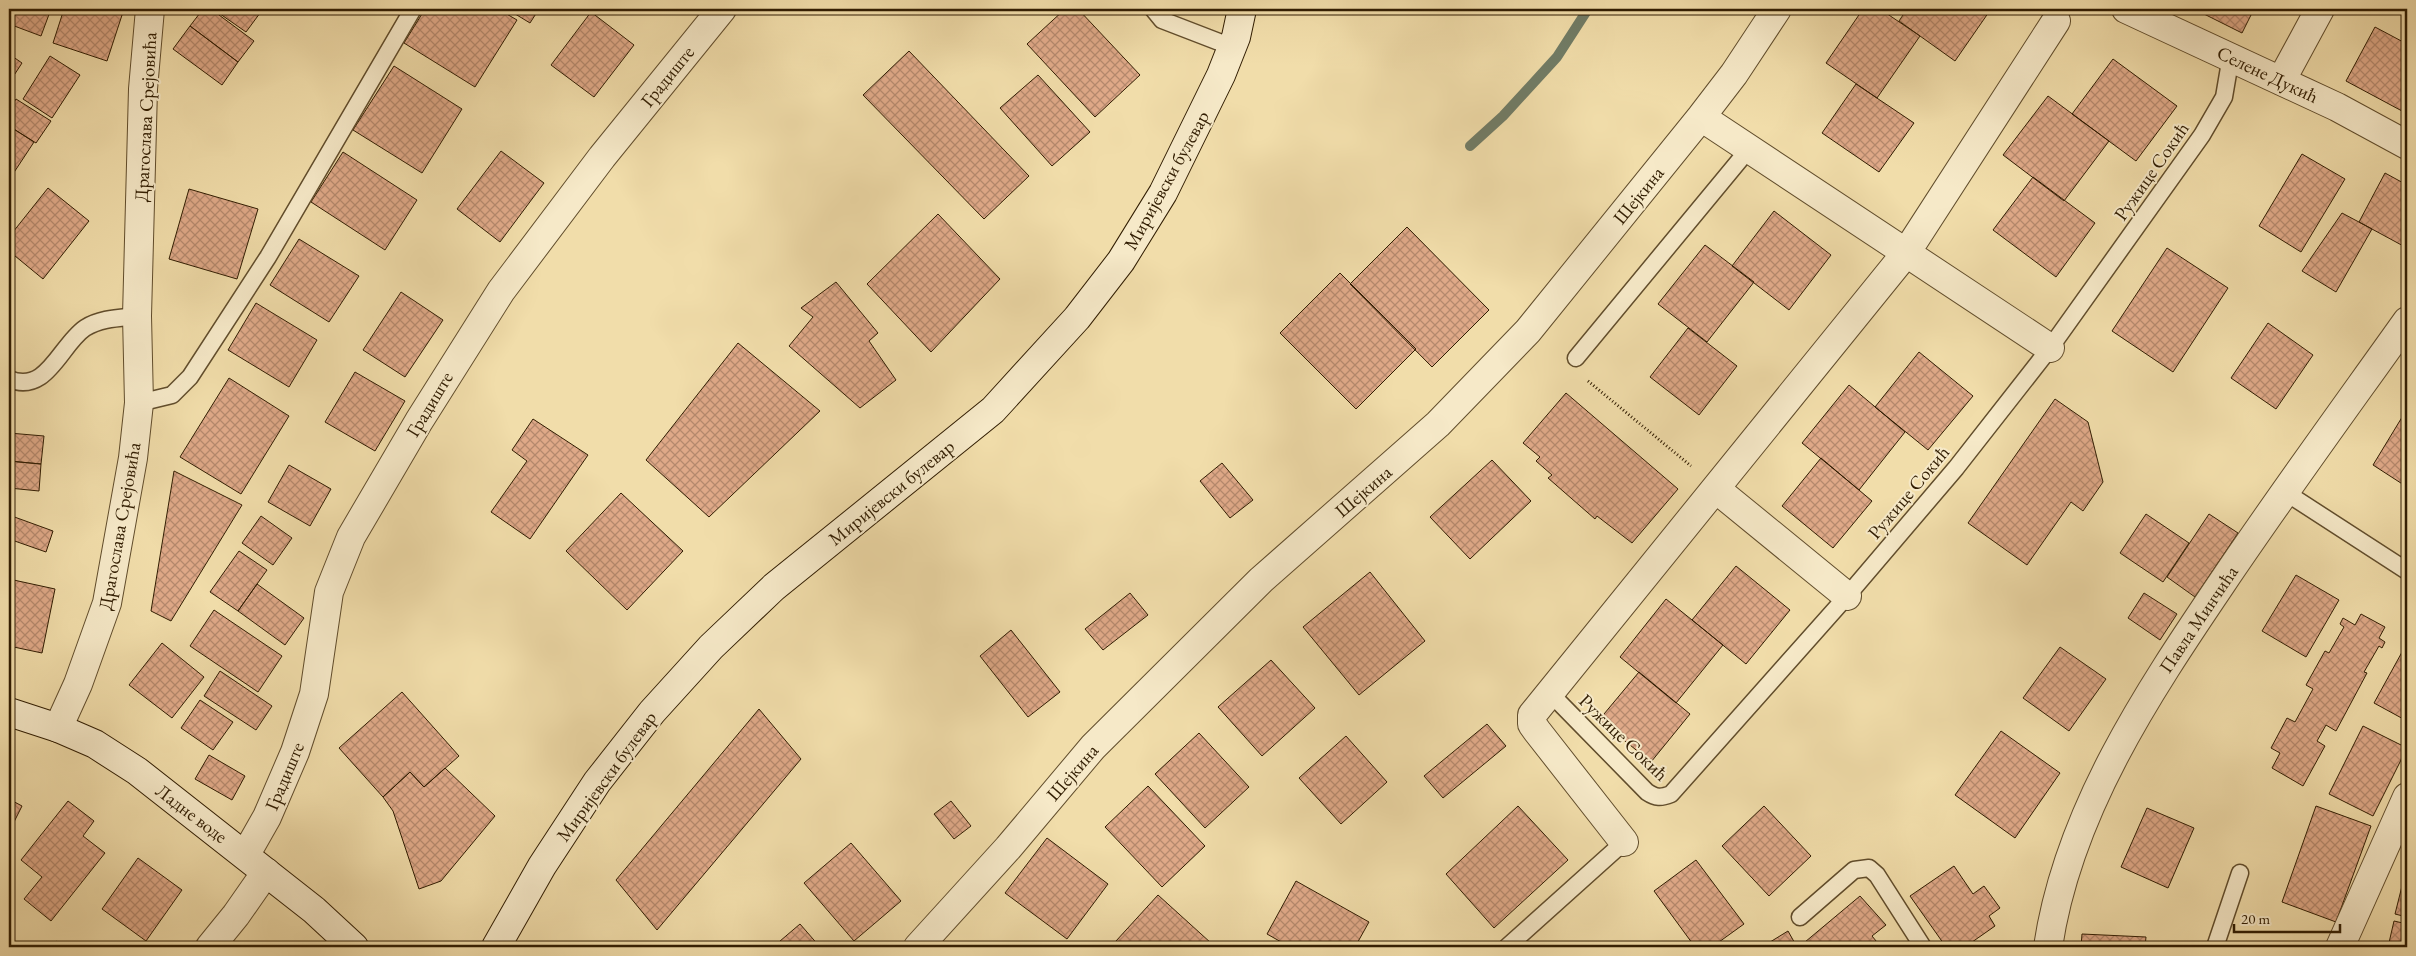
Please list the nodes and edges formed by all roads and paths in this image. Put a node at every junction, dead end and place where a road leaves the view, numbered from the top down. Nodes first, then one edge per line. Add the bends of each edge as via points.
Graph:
1 (150, 9) edge
2 (414, 9) edge
3 (722, 9) edge
4 (1153, 9) edge
5 (1242, 9) edge
6 (1777, 9) edge
7 (2126, 9) edge
8 (2320, 9) edge
9 (2056, 21) dead end
10 (1232, 47) junction
11 (2231, 56) junction
12 (2282, 81) junction
13 (1701, 118) junction
14 (2407, 145) edge
15 (1748, 150) junction
16 (1906, 253) junction
17 (138, 316) junction
18 (2407, 321) edge
19 (2050, 348) junction
20 (1576, 358) dead end
21 (1581, 376) dead end
22 (9, 379) edge
23 (139, 403) junction
24 (1683, 459) dead end
25 (1716, 489) junction
26 (2285, 492) junction
27 (2407, 571) edge
28 (1847, 596) junction
29 (1550, 693) junction
30 (9, 712) edge
31 (58, 728) junction
32 (2407, 797) edge
33 (1624, 842) joint
34 (246, 854) junction
35 (266, 872) junction
36 (2240, 873) dead end
37 (1800, 917) dead end
38 (210, 947) edge
39 (354, 947) edge
40 (496, 947) edge
41 (918, 947) edge
42 (1506, 947) edge
43 (1923, 947) edge
44 (2048, 947) edge
45 (2215, 947) edge
46 (2340, 947) edge

1 - 17 street, Драгослава Срејовића via 143,89
2 - 23 lane via 272,249 190,377 172,395
3 - 34 street, Градиште via 602,157 501,291 418,421 351,537 329,592 314,694 296,752 267,817
4 - 10 lane via 1162,20
5 - 10 street, Миријевски булевар
6 - 13 street, Шејкина
7 - 11 street, Селене Дукић
8 - 12 street
9 - 16 street
10 - 40 street, Миријевски булевар via 1183,155 1148,221 1077,318 993,410 774,587 711,647 652,712 597,782 542,866
11 - 12 street, Селене Дукић
11 - 19 lane, Ружице Сокић via 2224,97 2202,134
12 - 14 street, Селене Дукић
13 - 15 street
13 - 41 street, Шејкина via 1492,371 1438,424 1261,580 1093,747 1008,848
15 - 16 street
15 - 20 lane
16 - 19 street
16 - 25 street
17 - 22 lane via 96,322 79,334 44,375 22,383
17 - 23 street, Драгослава Срејовића
18 - 26 street, Павла Минчића
19 - 28 lane, Ружице Сокић via 1956,468
21 - 24 path
23 - 31 street, Драгослава Срејовића via 133,458 107,604
25 - 28 street
25 - 29 street
26 - 27 lane
26 - 44 street, Павла Минчића via 2183,641 2116,754 2090,806 2064,871
28 - 29 lane, Ружице Сокић via 1671,794 1662,798 1647,792
29 - 33 street via 1532,715 1532,724
30 - 31 street, Ладне воде
31 - 34 street, Ладне воде via 95,744 137,771
32 - 46 street
33 - 42 lane
34 - 35 street, Ладне воде
35 - 38 street
35 - 39 street, Ладне воде
36 - 45 lane
37 - 43 lane via 1854,870 1869,868 1877,875

